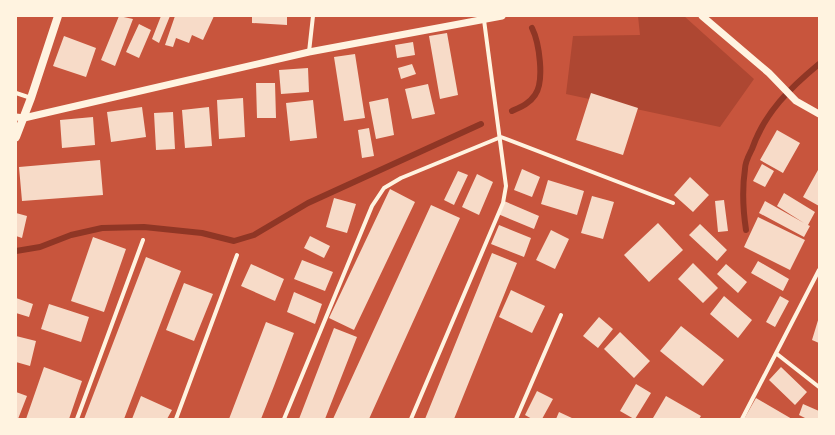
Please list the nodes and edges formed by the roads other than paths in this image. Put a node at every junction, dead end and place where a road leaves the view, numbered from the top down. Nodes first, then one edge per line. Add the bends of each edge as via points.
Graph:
1 (58, 16) edge
2 (313, 16) edge
3 (502, 16) edge
4 (702, 16) edge
5 (484, 20) junction
6 (309, 52) junction
7 (16, 93) edge
8 (31, 98) junction
9 (819, 114) edge
10 (20, 118) edge
11 (16, 137) edge
12 (501, 137) junction
13 (673, 203) dead end
14 (143, 240) dead end
15 (237, 255) dead end
16 (819, 270) edge
17 (561, 315) dead end
18 (777, 354) junction
19 (819, 387) edge
20 (77, 419) edge
21 (176, 419) edge
22 (284, 419) edge
23 (411, 419) edge
24 (516, 419) edge
25 (742, 419) edge

1 - 8 main road
2 - 6 street
3 - 5 street
4 - 9 street via 769,73 796,101
5 - 6 street
5 - 12 street
6 - 10 street
7 - 8 street
8 - 10 main road
10 - 11 main road
12 - 13 street
12 - 22 street via 401,178 384,188 372,206
12 - 23 street via 506,186 503,203
14 - 20 street
15 - 21 street
16 - 18 street
17 - 24 street
18 - 19 street
18 - 25 street

